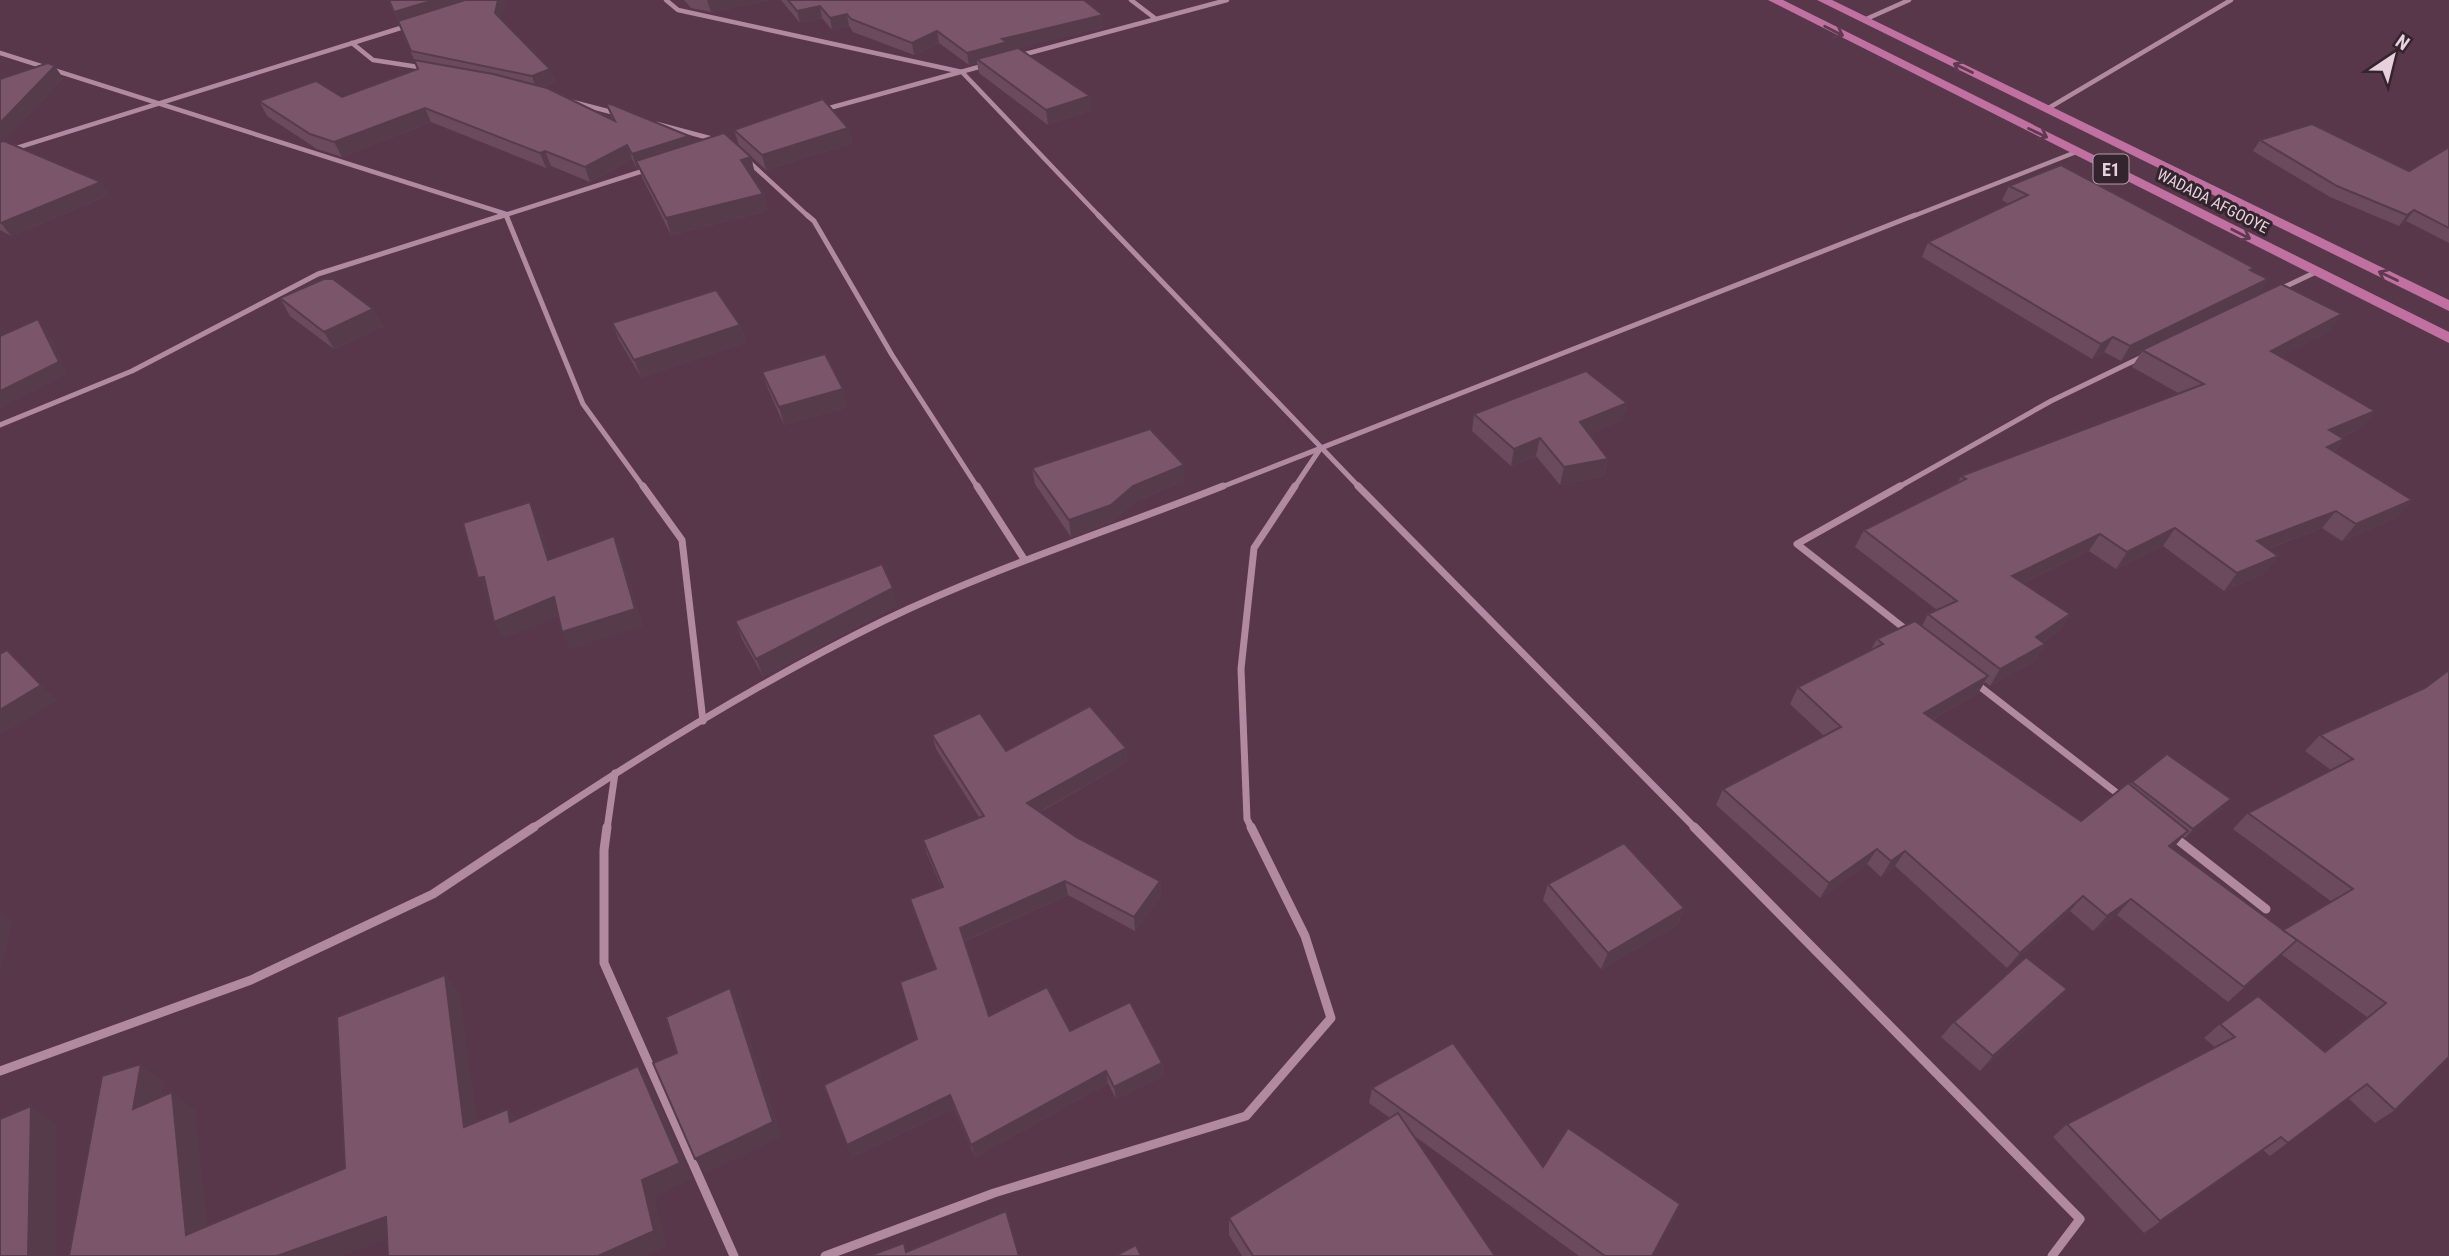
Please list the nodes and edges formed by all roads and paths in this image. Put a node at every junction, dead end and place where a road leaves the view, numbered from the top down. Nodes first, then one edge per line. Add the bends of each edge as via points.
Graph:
1 (666, 0) edge
2 (1131, 0) edge
3 (1227, 0) edge
4 (1774, 0) edge
5 (1823, 0) edge
6 (1909, 0) edge
7 (2231, 0) edge
8 (1156, 19) junction
9 (1864, 20) junction
10 (419, 23) edge
11 (352, 43) junction
12 (0, 53) edge
13 (1011, 58) edge
14 (999, 62) edge
15 (430, 69) edge
16 (962, 72) junction
17 (563, 99) edge
18 (156, 103) junction
19 (2047, 109) junction
20 (815, 113) edge
21 (626, 116) edge
22 (652, 122) edge
23 (729, 144) edge
24 (738, 152) edge
25 (2076, 152) junction
26 (0, 153) edge
27 (653, 168) edge
28 (506, 214) junction
29 (2316, 272) junction
30 (2267, 295) edge
31 (2449, 306) edge
32 (2449, 338) edge
33 (2157, 349) edge
34 (0, 425) edge
35 (1321, 448) junction
36 (1024, 559) junction
37 (1917, 638) edge
38 (1971, 680) edge
39 (703, 721) junction
40 (615, 773) junction
41 (2124, 799) edge
42 (2168, 832) edge
43 (2266, 909) dead end
44 (0, 1071) edge
45 (734, 1256) edge
46 (825, 1256) edge
47 (2052, 1256) edge

1 - 16 street via 678,10
2 - 8 street
3 - 8 street
4 -> 25 highway, WADADA AFGOOYE / E1
5 - 9 highway, WADADA AFGOOYE / E1
6 - 9 street
7 - 19 street
8 - 13 street
19 -> 9 highway, WADADA AFGOOYE / E1
10 - 11 street
11 - 15 street via 373,60
11 - 18 street
12 - 18 street
14 - 16 street
16 - 20 street
16 - 35 street
17 - 21 street
18 - 26 street
18 - 28 street
31 -> 19 highway, WADADA AFGOOYE / E1
22 - 23 street
24 - 36 street via 814,221 892,355
25 -> 29 highway, WADADA AFGOOYE / E1
25 - 35 street
27 - 28 street
28 - 34 street via 318,274 132,371
28 - 39 street via 583,404 682,540
29 - 30 street
29 - 32 highway, WADADA AFGOOYE / E1
33 - 37 street via 2051,401 1797,544
35 - 36 street
35 - 46 street via 1254,548 1241,669 1247,819 1305,936 1331,1017 1246,1116 994,1193
35 - 47 street via 2080,1219
36 - 39 street via 884,621
38 - 41 street
39 - 40 street
40 - 44 street via 433,894 251,980
40 - 45 street via 604,850 604,963
42 - 43 street

